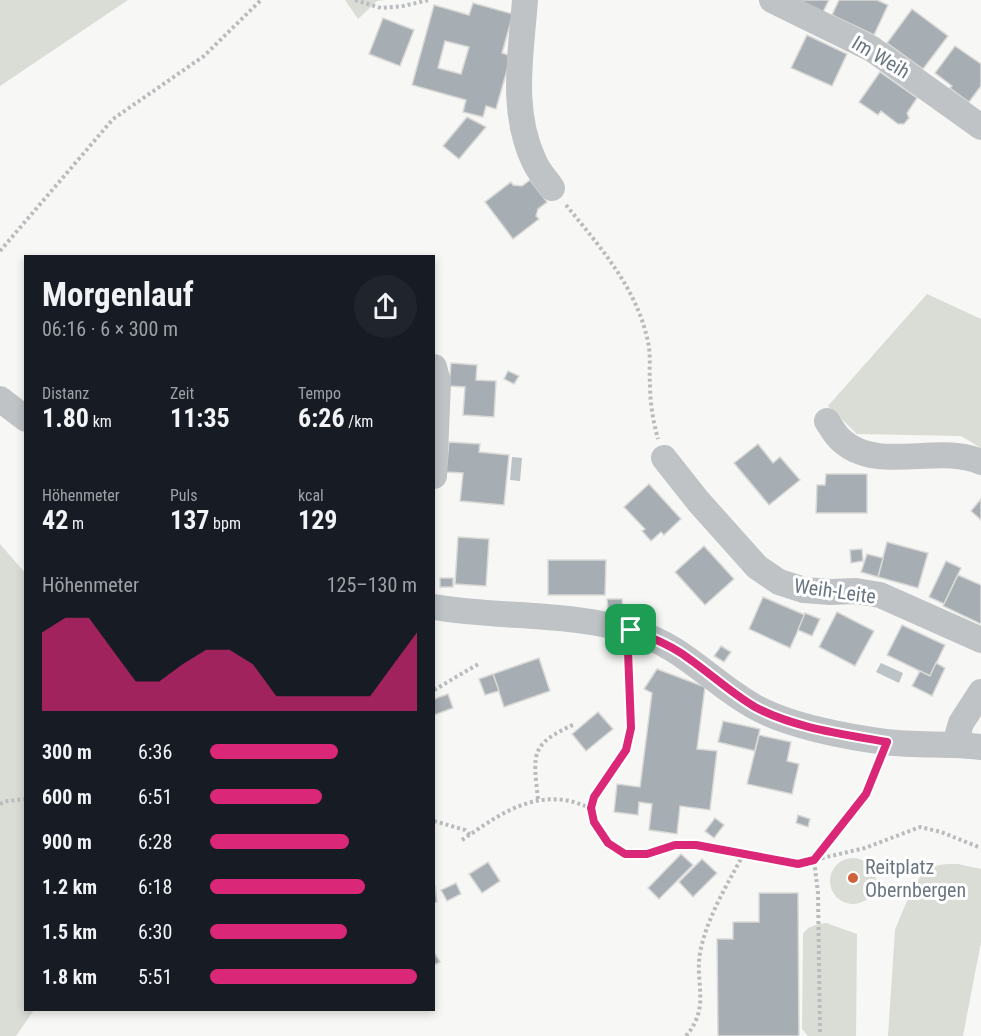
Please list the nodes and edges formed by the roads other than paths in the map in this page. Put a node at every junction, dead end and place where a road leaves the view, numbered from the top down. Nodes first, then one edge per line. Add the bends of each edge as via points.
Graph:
1 (525, 0) edge
2 (772, 0) edge
3 (981, 127) edge
4 (552, 188) road end
5 (435, 371) edge
6 (0, 399) edge
7 (24, 417) edge
8 (827, 421) dead end
9 (435, 453) edge
10 (664, 458) road end
11 (981, 462) edge
12 (435, 607) edge
13 (981, 640) edge
14 (981, 692) edge
15 (954, 744) junction
16 (981, 747) edge

1 - 4 street via 518,104 535,163
2 - 3 street, Im Weih via 872,49
5 - 9 street
6 - 7 street
8 - 11 street via 848,446 871,454 957,455
10 - 13 street, Weih-Leite via 757,567 779,582 804,590 880,595
12 - 15 street via 578,620 631,630 687,657 734,694 778,717 887,742
14 - 15 street via 961,723
15 - 16 street

